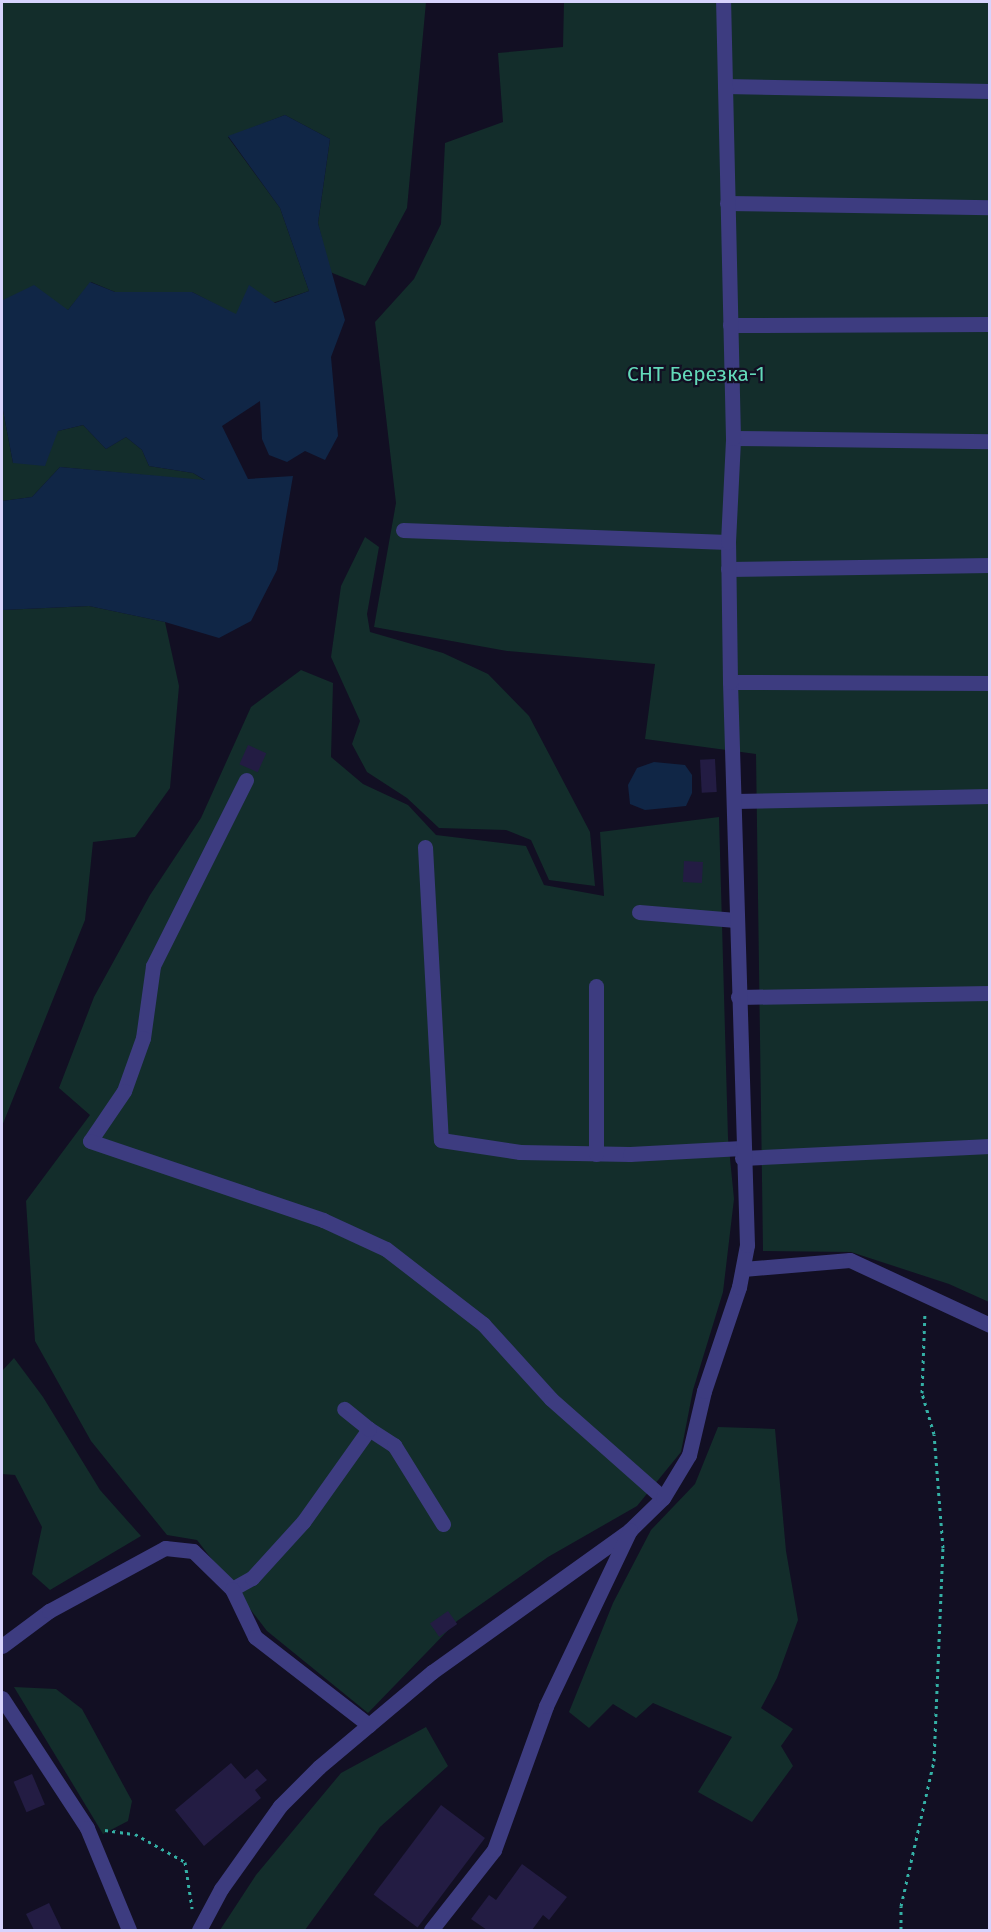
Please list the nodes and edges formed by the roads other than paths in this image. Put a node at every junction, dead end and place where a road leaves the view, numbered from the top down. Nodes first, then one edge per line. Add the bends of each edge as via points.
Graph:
1 (723, 2) edge
2 (725, 86) junction
3 (990, 91) edge
4 (727, 203) junction
5 (990, 207) edge
6 (990, 324) edge
7 (730, 325) junction
8 (733, 438) junction
9 (990, 441) edge
10 (403, 530) dead end
11 (728, 542) junction
12 (990, 565) edge
13 (729, 569) junction
14 (730, 682) junction
15 (990, 683) edge
16 (246, 780) dead end
17 (990, 796) edge
18 (734, 801) junction
19 (426, 847) dead end
20 (639, 912) dead end
21 (736, 920) junction
22 (596, 986) dead end
23 (990, 993) edge
24 (738, 997) junction
25 (990, 1146) edge
26 (742, 1153) junction
27 (596, 1154) junction
28 (743, 1269) junction
29 (990, 1325) edge
30 (344, 1410) dead end
31 (369, 1429) junction
32 (663, 1498) junction
33 (443, 1524) dead end
34 (630, 1530) junction
35 (232, 1589) junction
36 (2, 1646) edge
37 (2, 1698) edge
38 (369, 1725) junction
39 (129, 1930) edge
40 (199, 1930) edge
41 (431, 1930) edge

1 - 2 street
2 - 3 street
2 - 4 street
4 - 5 street
4 - 7 street
6 - 7 street
7 - 8 street
8 - 9 street
8 - 11 street
10 - 11 street
11 - 13 street
12 - 13 street
13 - 14 street
14 - 15 street
14 - 18 street
16 - 32 street via 153,966 139,1049 124,1091 90,1141 323,1220 386,1249 483,1324 551,1399
17 - 18 street
18 - 21 street
19 - 27 street via 441,1140 520,1152
20 - 21 street
21 - 24 street
22 - 27 street
23 - 24 street
24 - 26 street
25 - 26 street
26 - 27 street
26 - 28 street via 747,1245
28 - 29 street via 850,1260
28 - 32 street via 689,1455
30 - 31 street
31 - 33 street via 394,1445
31 - 35 street via 303,1522 252,1578
32 - 34 street
34 - 38 street via 432,1672
34 - 41 street via 546,1706 494,1851
35 - 36 street via 192,1551 165,1548 50,1611
35 - 38 street via 255,1637
37 - 39 street via 87,1828
38 - 40 street via 280,1806 221,1889

